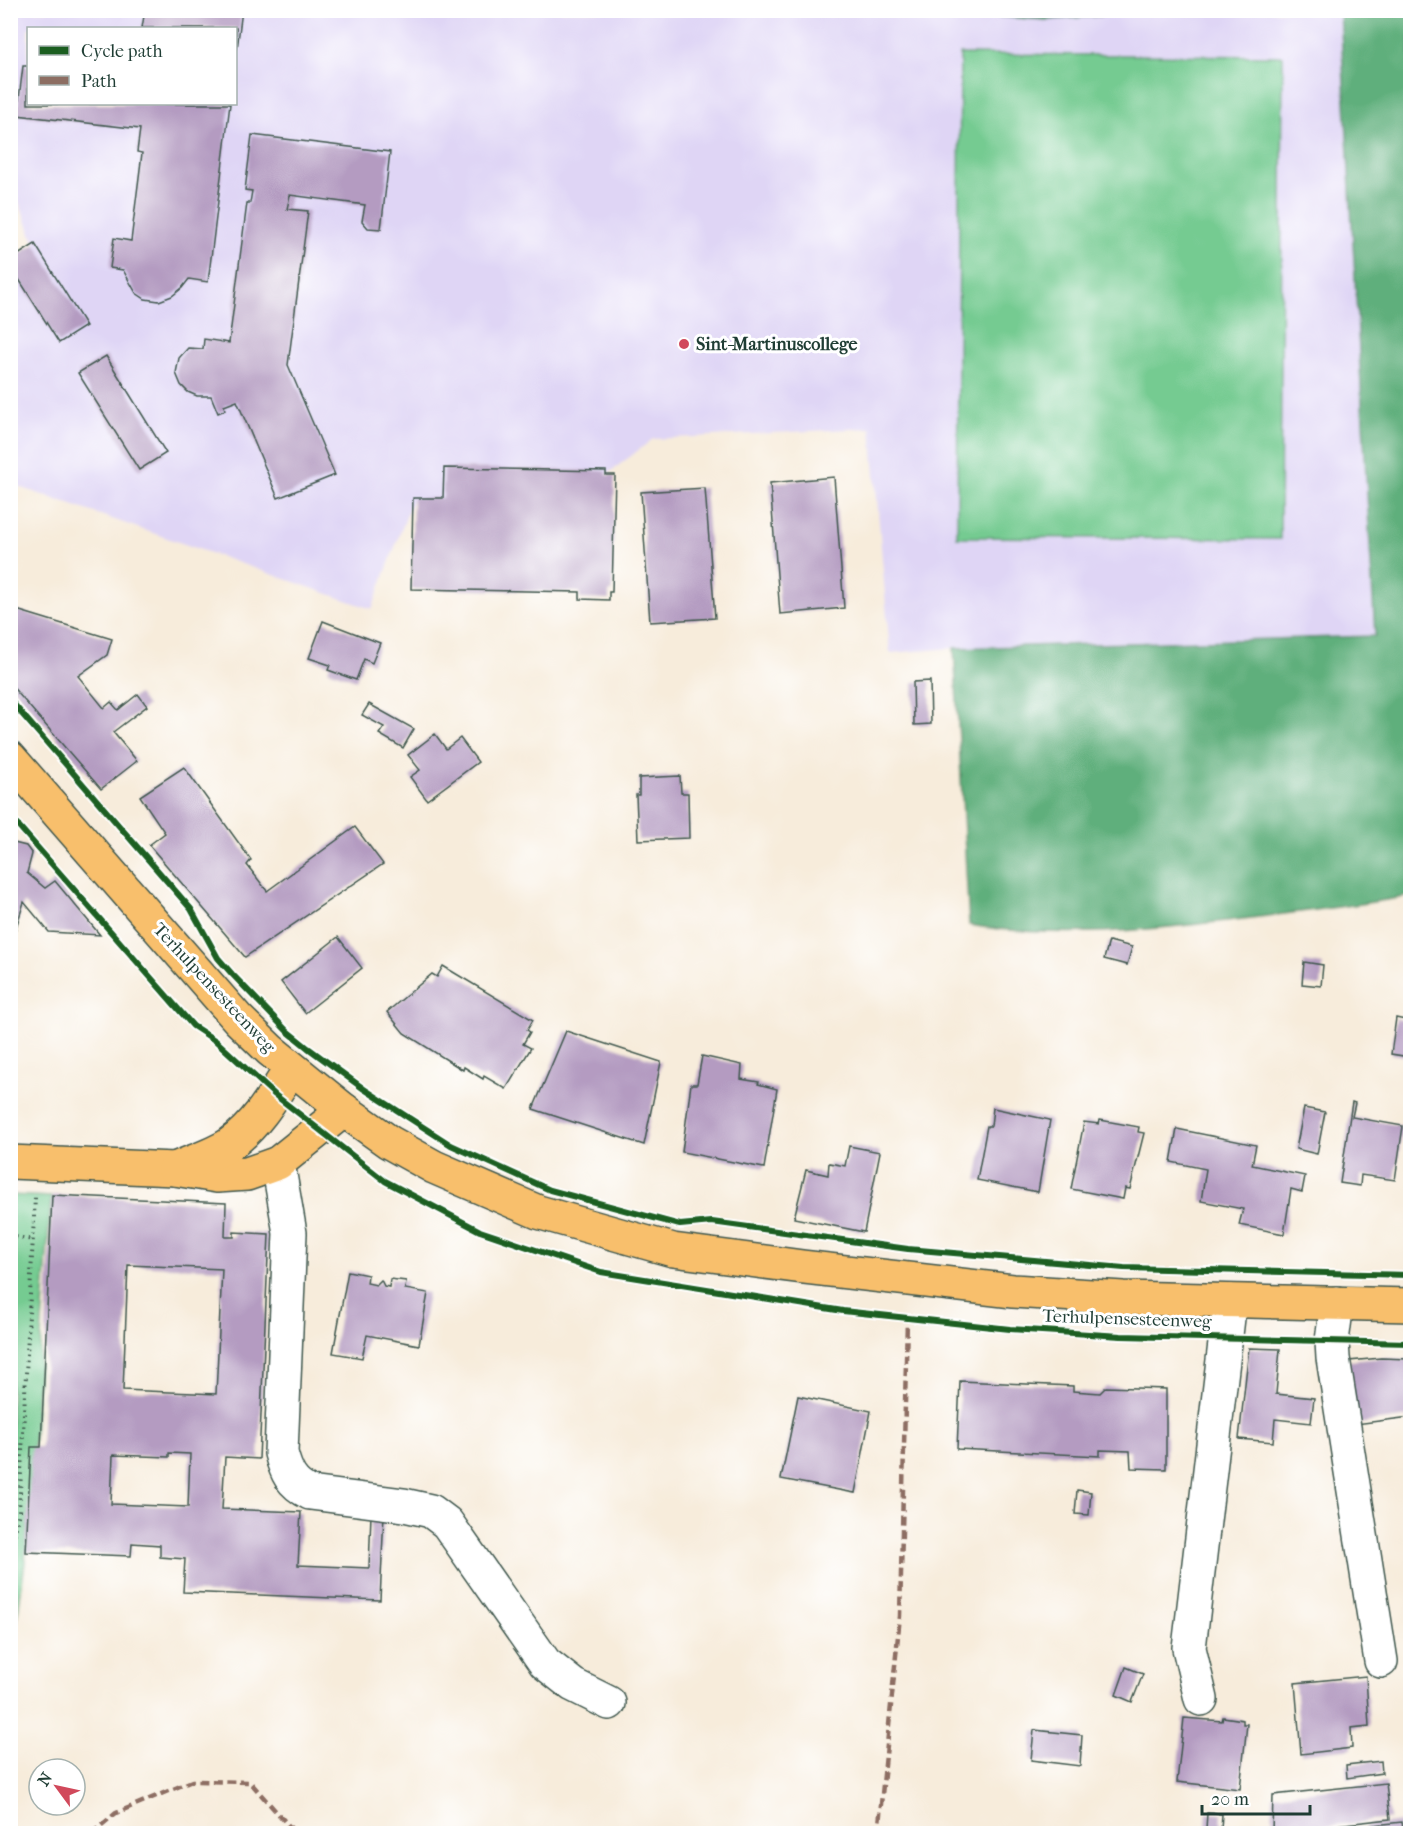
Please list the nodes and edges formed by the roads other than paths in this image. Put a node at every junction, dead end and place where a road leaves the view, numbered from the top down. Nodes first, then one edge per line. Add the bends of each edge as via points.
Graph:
1 (10, 758) edge
2 (291, 1068) junction
3 (344, 1110) junction
4 (24, 1162) edge
5 (278, 1162) junction
6 (175, 1169) junction
7 (1230, 1301) junction
8 (1338, 1303) junction
9 (1410, 1305) edge
10 (1381, 1661) dead end
11 (1201, 1699) dead end
12 (609, 1703) dead end

1 - 2 main road, Terhulpensesteenweg via 238,1019
2 - 3 main road, Terhulpensesteenweg
2 - 6 main road via 250,1126 229,1145
3 - 5 main road
3 - 7 main road, Terhulpensesteenweg via 434,1167 538,1212 673,1250 1013,1291
4 - 6 main road
5 - 6 main road via 247,1174 217,1176
5 - 12 lane via 290,1233 281,1452 288,1475 310,1493 404,1505 430,1511 447,1522 544,1663 573,1685
7 - 8 main road, Terhulpensesteenweg
7 - 11 lane via 1189,1648
8 - 9 main road, Terhulpensesteenweg
8 - 10 lane via 1333,1358

